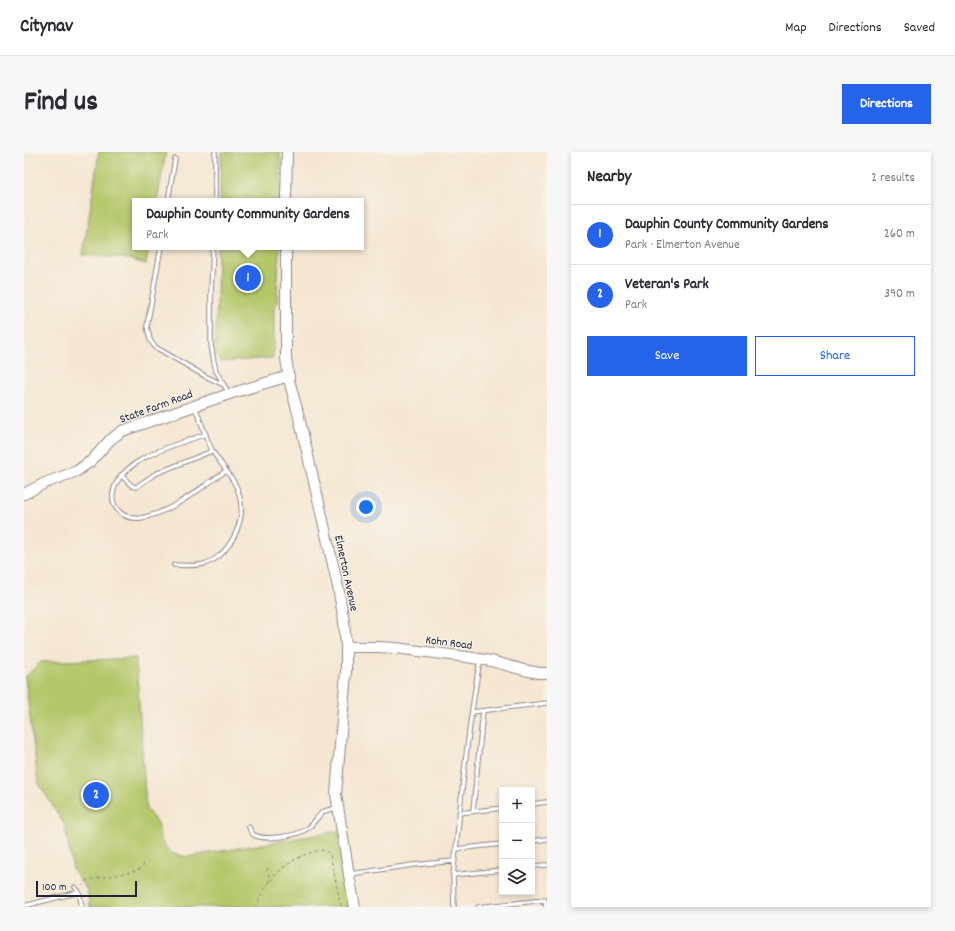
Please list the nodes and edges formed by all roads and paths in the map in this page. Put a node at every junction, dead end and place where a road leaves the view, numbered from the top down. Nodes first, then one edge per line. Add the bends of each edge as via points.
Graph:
1 (215, 152) edge
2 (287, 152) edge
3 (175, 159) dead end
4 (168, 198) edge
5 (215, 198) edge
6 (286, 198) edge
7 (160, 250) edge
8 (213, 250) edge
9 (286, 250) edge
10 (289, 376) junction
11 (227, 389) junction
12 (195, 406) junction
13 (206, 434) junction
14 (212, 451) junction
15 (226, 471) junction
16 (121, 475) junction
17 (24, 494) edge
18 (174, 564) dead end
19 (346, 648) junction
20 (480, 658) junction
21 (547, 673) edge
22 (547, 703) edge
23 (483, 710) junction
24 (472, 712) junction
25 (547, 802) edge
26 (535, 804) edge
27 (338, 808) junction
28 (499, 808) edge
29 (473, 811) junction
30 (459, 813) junction
31 (249, 827) dead end
32 (547, 839) edge
33 (535, 841) edge
34 (499, 844) edge
35 (456, 849) junction
36 (454, 861) junction
37 (143, 863) dead end
38 (547, 865) edge
39 (535, 866) edge
40 (267, 868) dead end
41 (499, 870) edge
42 (349, 874) junction
43 (453, 875) junction
44 (267, 884) junction
45 (75, 887) dead end
46 (79, 892) junction
47 (24, 906) edge
48 (29, 906) edge
49 (82, 907) edge
50 (256, 907) edge
51 (341, 907) edge
52 (355, 907) edge
53 (454, 907) edge
54 (478, 907) edge
55 (546, 907) edge

1 - 5 lane
2 - 6 main road
3 - 4 lane
7 - 11 lane via 147,326 150,340 155,347
8 - 11 lane via 211,345 216,370
9 - 10 main road, Elmerton Avenue via 286,358
10 - 11 main road, State Farm Road
10 - 19 main road, Elmerton Avenue via 338,587
11 - 12 main road, State Farm Road
12 - 13 lane
12 - 17 main road, State Farm Road via 122,431 77,471
13 - 14 lane
13 - 16 lane via 152,454
14 - 15 lane
14 - 16 lane via 156,474 136,487
15 - 16 lane via 176,505 140,518 126,516 113,503 114,488
15 - 18 lane via 237,488 242,514 231,542 221,555 207,563
19 - 20 main road, Kohn Road via 395,648
19 - 27 main road, Elmerton Avenue via 336,794
20 - 21 main road, Kohn Road via 524,670
20 - 24 lane
22 - 23 lane
23 - 24 lane
23 - 29 lane
24 - 30 lane
25 - 26 lane
27 - 31 lane via 322,813 310,827 297,834 273,838 255,836
27 - 42 main road, Elmerton Avenue
28 - 29 lane
29 - 30 lane
30 - 35 lane
32 - 33 lane
34 - 35 lane
35 - 36 lane
36 - 42 lane
36 - 43 lane
37 - 46 path via 143,867 138,870 87,880
38 - 39 lane
40 - 44 path
41 - 43 lane
42 - 52 main road, Elmerton Avenue
43 - 53 lane
44 - 50 path
44 - 51 path via 293,861 307,854 327,851 330,854
45 - 46 lane
46 - 48 lane
46 - 49 lane
47 - 48 lane
54 - 55 lane via 545,900

